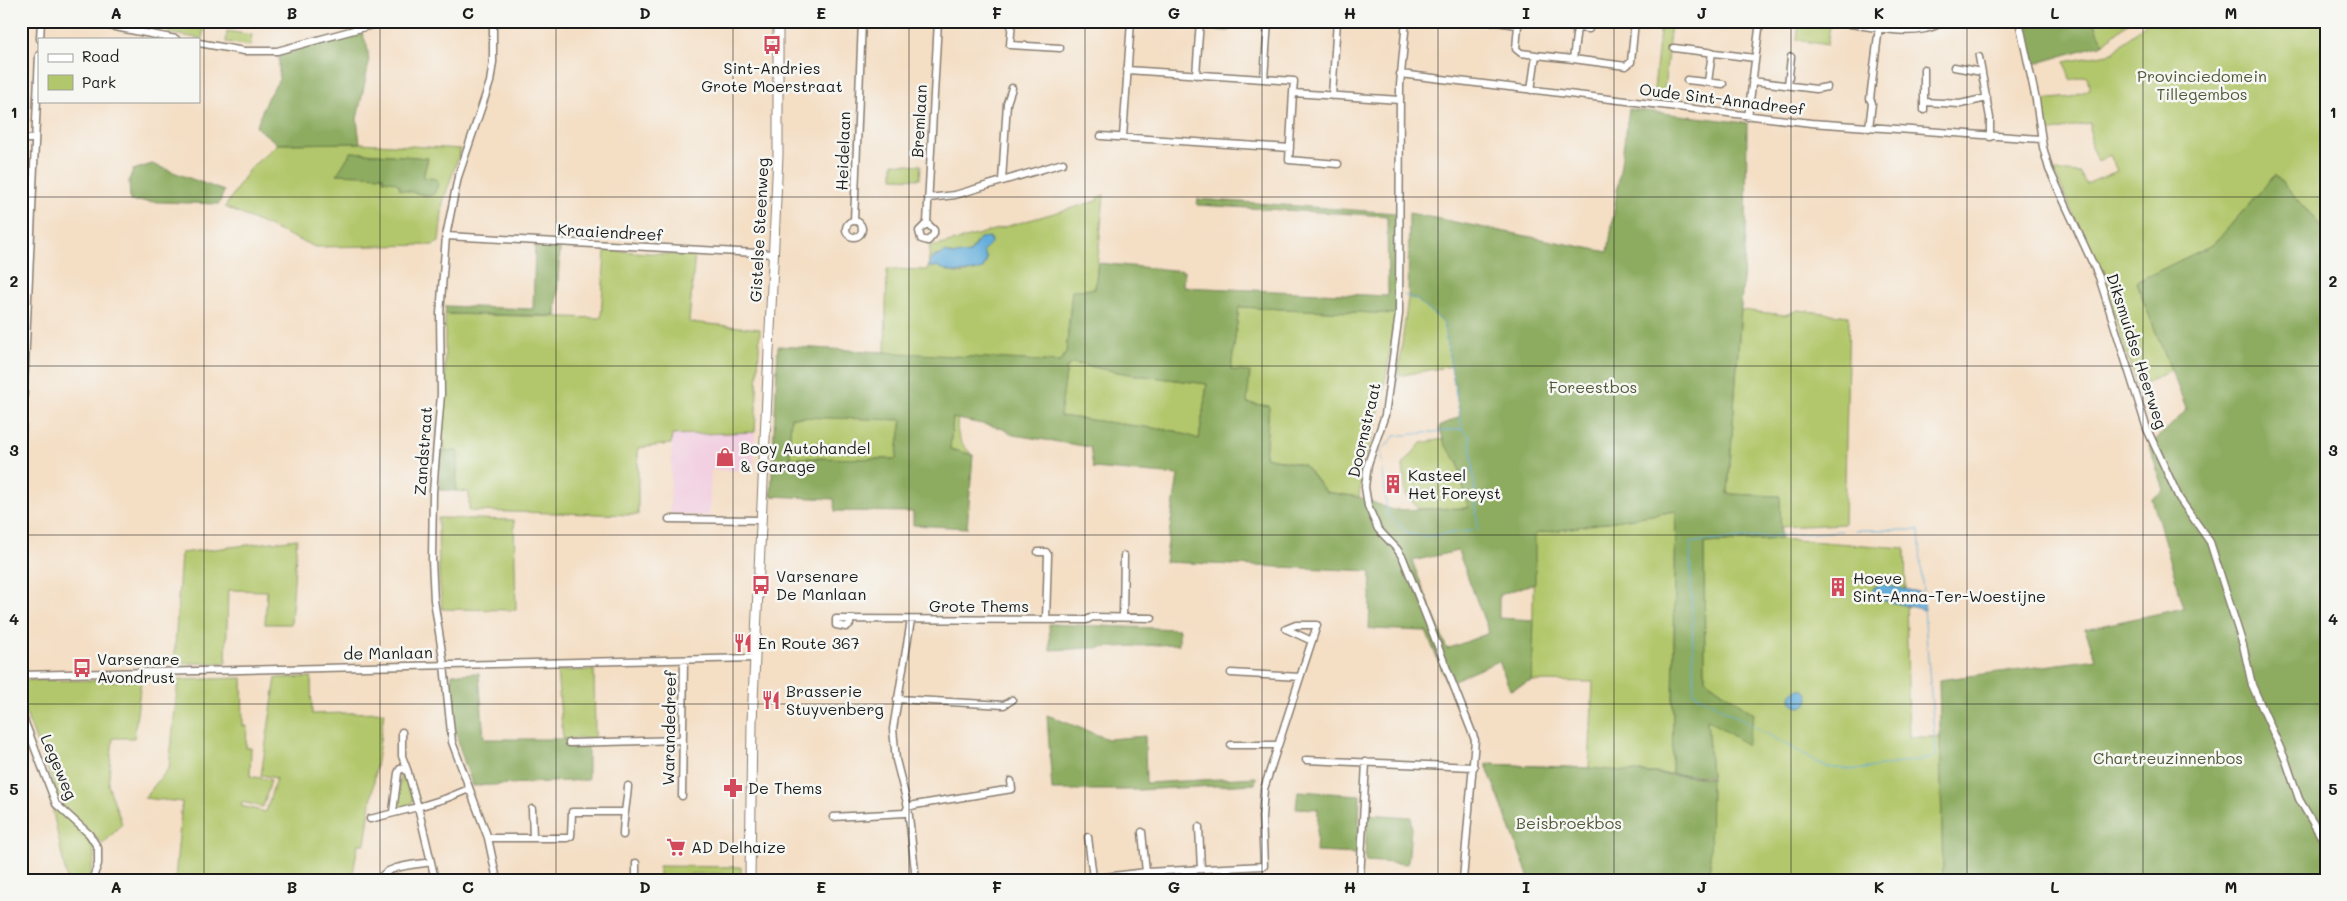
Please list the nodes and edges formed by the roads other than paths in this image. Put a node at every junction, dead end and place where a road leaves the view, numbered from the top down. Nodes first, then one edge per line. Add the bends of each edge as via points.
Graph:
1 (41, 21) edge
2 (85, 21) edge
3 (388, 21) edge
4 (493, 21) edge
5 (778, 21) edge
6 (862, 21) edge
7 (938, 21) edge
8 (1012, 21) edge
9 (1131, 21) edge
10 (1200, 21) edge
11 (1268, 21) edge
12 (1337, 21) edge
13 (1406, 21) edge
14 (1489, 21) edge
15 (1635, 21) edge
16 (1760, 21) edge
17 (1968, 21) edge
18 (1976, 21) edge
19 (2019, 21) edge
20 (1518, 23) edge
21 (1837, 23) dead end
22 (1941, 23) dead end
23 (1894, 25) edge
24 (1564, 26) dead end
25 (1879, 27) junction
26 (1577, 28) junction
27 (1589, 29) dead end
28 (40, 38) edge
29 (171, 38) edge
30 (200, 43) edge
31 (1060, 48) dead end
32 (1674, 48) dead end
33 (1712, 52) junction
34 (1536, 55) junction
35 (1791, 57) dead end
36 (1979, 57) dead end
37 (1755, 58) junction
38 (1573, 59) junction
39 (1954, 66) dead end
40 (1924, 69) dead end
41 (1127, 70) junction
42 (38, 72) edge
43 (1982, 72) junction
44 (1400, 74) junction
45 (1196, 75) junction
46 (1264, 79) junction
47 (1687, 80) dead end
48 (1752, 81) junction
49 (1708, 82) junction
50 (1723, 84) dead end
51 (1788, 85) junction
52 (1827, 87) dead end
53 (1012, 88) dead end
54 (1531, 90) junction
55 (1293, 93) junction
56 (1332, 96) junction
57 (1987, 98) junction
58 (1400, 100) junction
59 (1748, 117) junction
60 (1869, 128) junction
61 (1101, 136) dead end
62 (1123, 137) junction
63 (1990, 137) junction
64 (21, 139) edge
65 (34, 139) junction
66 (2042, 139) junction
67 (1290, 148) junction
68 (1063, 163) dead end
69 (1338, 164) dead end
70 (1002, 182) junction
71 (928, 198) junction
72 (854, 221) dead end
73 (927, 222) dead end
74 (446, 236) junction
75 (773, 254) junction
76 (21, 454) edge
77 (669, 518) dead end
78 (760, 520) junction
79 (1038, 552) dead end
80 (1124, 556) dead end
81 (1123, 617) junction
82 (1152, 618) dead end
83 (850, 619) dead end
84 (911, 620) junction
85 (1046, 620) junction
86 (1312, 641) dead end
87 (755, 658) junction
88 (684, 660) junction
89 (444, 665) junction
90 (1231, 673) dead end
91 (21, 675) edge
92 (1300, 677) junction
93 (896, 699) junction
94 (1012, 700) dead end
95 (21, 712) edge
96 (402, 732) dead end
97 (682, 740) junction
98 (569, 743) dead end
99 (1230, 745) dead end
100 (1277, 745) junction
101 (1306, 760) dead end
102 (1366, 762) junction
103 (1474, 767) junction
104 (408, 773) junction
105 (1011, 781) dead end
106 (628, 786) dead end
107 (469, 789) junction
108 (682, 796) dead end
109 (418, 807) junction
110 (908, 807) junction
111 (532, 809) dead end
112 (393, 812) junction
113 (623, 812) junction
114 (833, 817) dead end
115 (370, 818) dead end
116 (1199, 827) dead end
117 (1142, 832) dead end
118 (623, 835) dead end
119 (488, 838) junction
120 (534, 838) junction
121 (1088, 838) dead end
122 (2326, 845) edge
123 (431, 862) junction
124 (636, 863) dead end
125 (1229, 868) junction
126 (1201, 869) junction
127 (1146, 872) junction
128 (1093, 878) junction
129 (92, 880) edge
130 (379, 880) edge
131 (435, 880) edge
132 (497, 880) edge
133 (636, 880) edge
134 (750, 880) edge
135 (916, 880) edge
136 (1081, 880) edge
137 (1230, 880) edge
138 (1360, 880) edge
139 (1463, 880) edge

1 - 28 street
2 - 29 street
3 - 30 street via 277,51 244,52
4 - 74 street, Zandstraat via 490,82 458,177
5 - 75 main road, Gistelse Steenweg via 780,117
6 - 72 street, Heidelaan
7 - 71 street, Bremlaan
8 - 31 street via 1010,45
9 - 41 street
10 - 45 street
11 - 46 street
12 - 56 street
13 - 44 street, Doornstraat
14 - 20 street
15 - 38 street via 1628,65
16 - 37 street
17 - 18 street
19 - 66 street, Diksmuidse Heerweg
20 - 34 street via 1516,49
21 - 25 street
22 - 23 street via 1922,31
23 - 25 street
24 - 26 street
25 - 60 street
26 - 27 street
26 - 38 street
32 - 33 street
33 - 37 street
33 - 49 street
34 - 38 street
34 - 54 street
35 - 51 street
36 - 43 street
37 - 48 street
39 - 43 street
40 - 57 street via 1924,106 1960,104
41 - 45 street
41 - 62 street
42 - 65 street
43 - 57 street
44 - 54 street, Oude Sint-Annadreef
44 - 58 street, Doornstraat
45 - 46 street
46 - 55 street via 1294,81
47 - 49 street
48 - 51 street
48 - 59 street
49 - 50 street
51 - 52 street
53 - 70 street via 1007,103
54 - 59 street, Oude Sint-Annadreef
55 - 56 street
55 - 67 street
56 - 58 street
57 - 63 street
58 - 103 street, Doornstraat via 1399,314 1385,415 1368,464 1365,493 1378,529 1403,558 1474,736
59 - 60 street, Oude Sint-Annadreef
60 - 63 street, Oude Sint-Annadreef
61 - 62 street
62 - 67 street
63 - 66 street, Oude Sint-Annadreef
64 - 65 street
65 - 76 street
66 - 122 street, Diksmuidse Heerweg via 2049,168 2099,277 2147,430 2179,498 2210,542 2252,685 2299,799
67 - 69 street via 1289,160
68 - 70 street
70 - 71 street via 955,195
71 - 73 street, Bremlaan
74 - 75 street, Kraaiendreef
74 - 89 street, Zandstraat via 440,314 440,394 432,552 434,600
75 - 78 main road, Gistelse Steenweg
77 - 78 street
78 - 87 main road, Gistelse Steenweg
79 - 85 street, Grote Thems via 1048,555
80 - 81 street
81 - 82 street, Grote Thems
81 - 85 street, Grote Thems
83 - 84 street, Grote Thems
84 - 85 street, Grote Thems
84 - 93 street, Grote Thems
86 - 92 street
87 - 88 street, de Manlaan
87 - 134 main road, Gistelse Steenweg
88 - 89 street, de Manlaan
88 - 97 street, Warandedreef
89 - 91 street, de Manlaan
89 - 107 street, Zandstraat via 450,732 456,758
90 - 92 street
92 - 100 street
93 - 94 street via 1004,704
93 - 110 street, Grote Thems via 893,744
95 - 129 street, Legeweg via 56,804 89,834 98,848 98,864
96 - 104 street via 402,756
97 - 98 street
97 - 108 street, Warandedreef
99 - 100 street
100 - 125 street via 1262,801 1264,866
101 - 102 street
102 - 103 street
102 - 138 street
103 - 139 street, Doornstraat
104 - 109 street
104 - 112 street via 400,769 398,773
105 - 110 street via 1012,789
106 - 113 street
107 - 109 street
107 - 119 street, Zandstraat
109 - 112 street
109 - 123 street
110 - 114 street via 905,813
110 - 135 street, Grote Thems
111 - 120 street
112 - 115 street
113 - 118 street
113 - 120 street via 572,812 573,832 569,837
116 - 126 street
117 - 127 street
119 - 120 street
119 - 132 street, Zandstraat
121 - 128 street
123 - 130 street via 388,870
123 - 131 street
124 - 133 street
125 - 126 street
125 - 137 street
126 - 127 street
127 - 128 street
128 - 136 street

